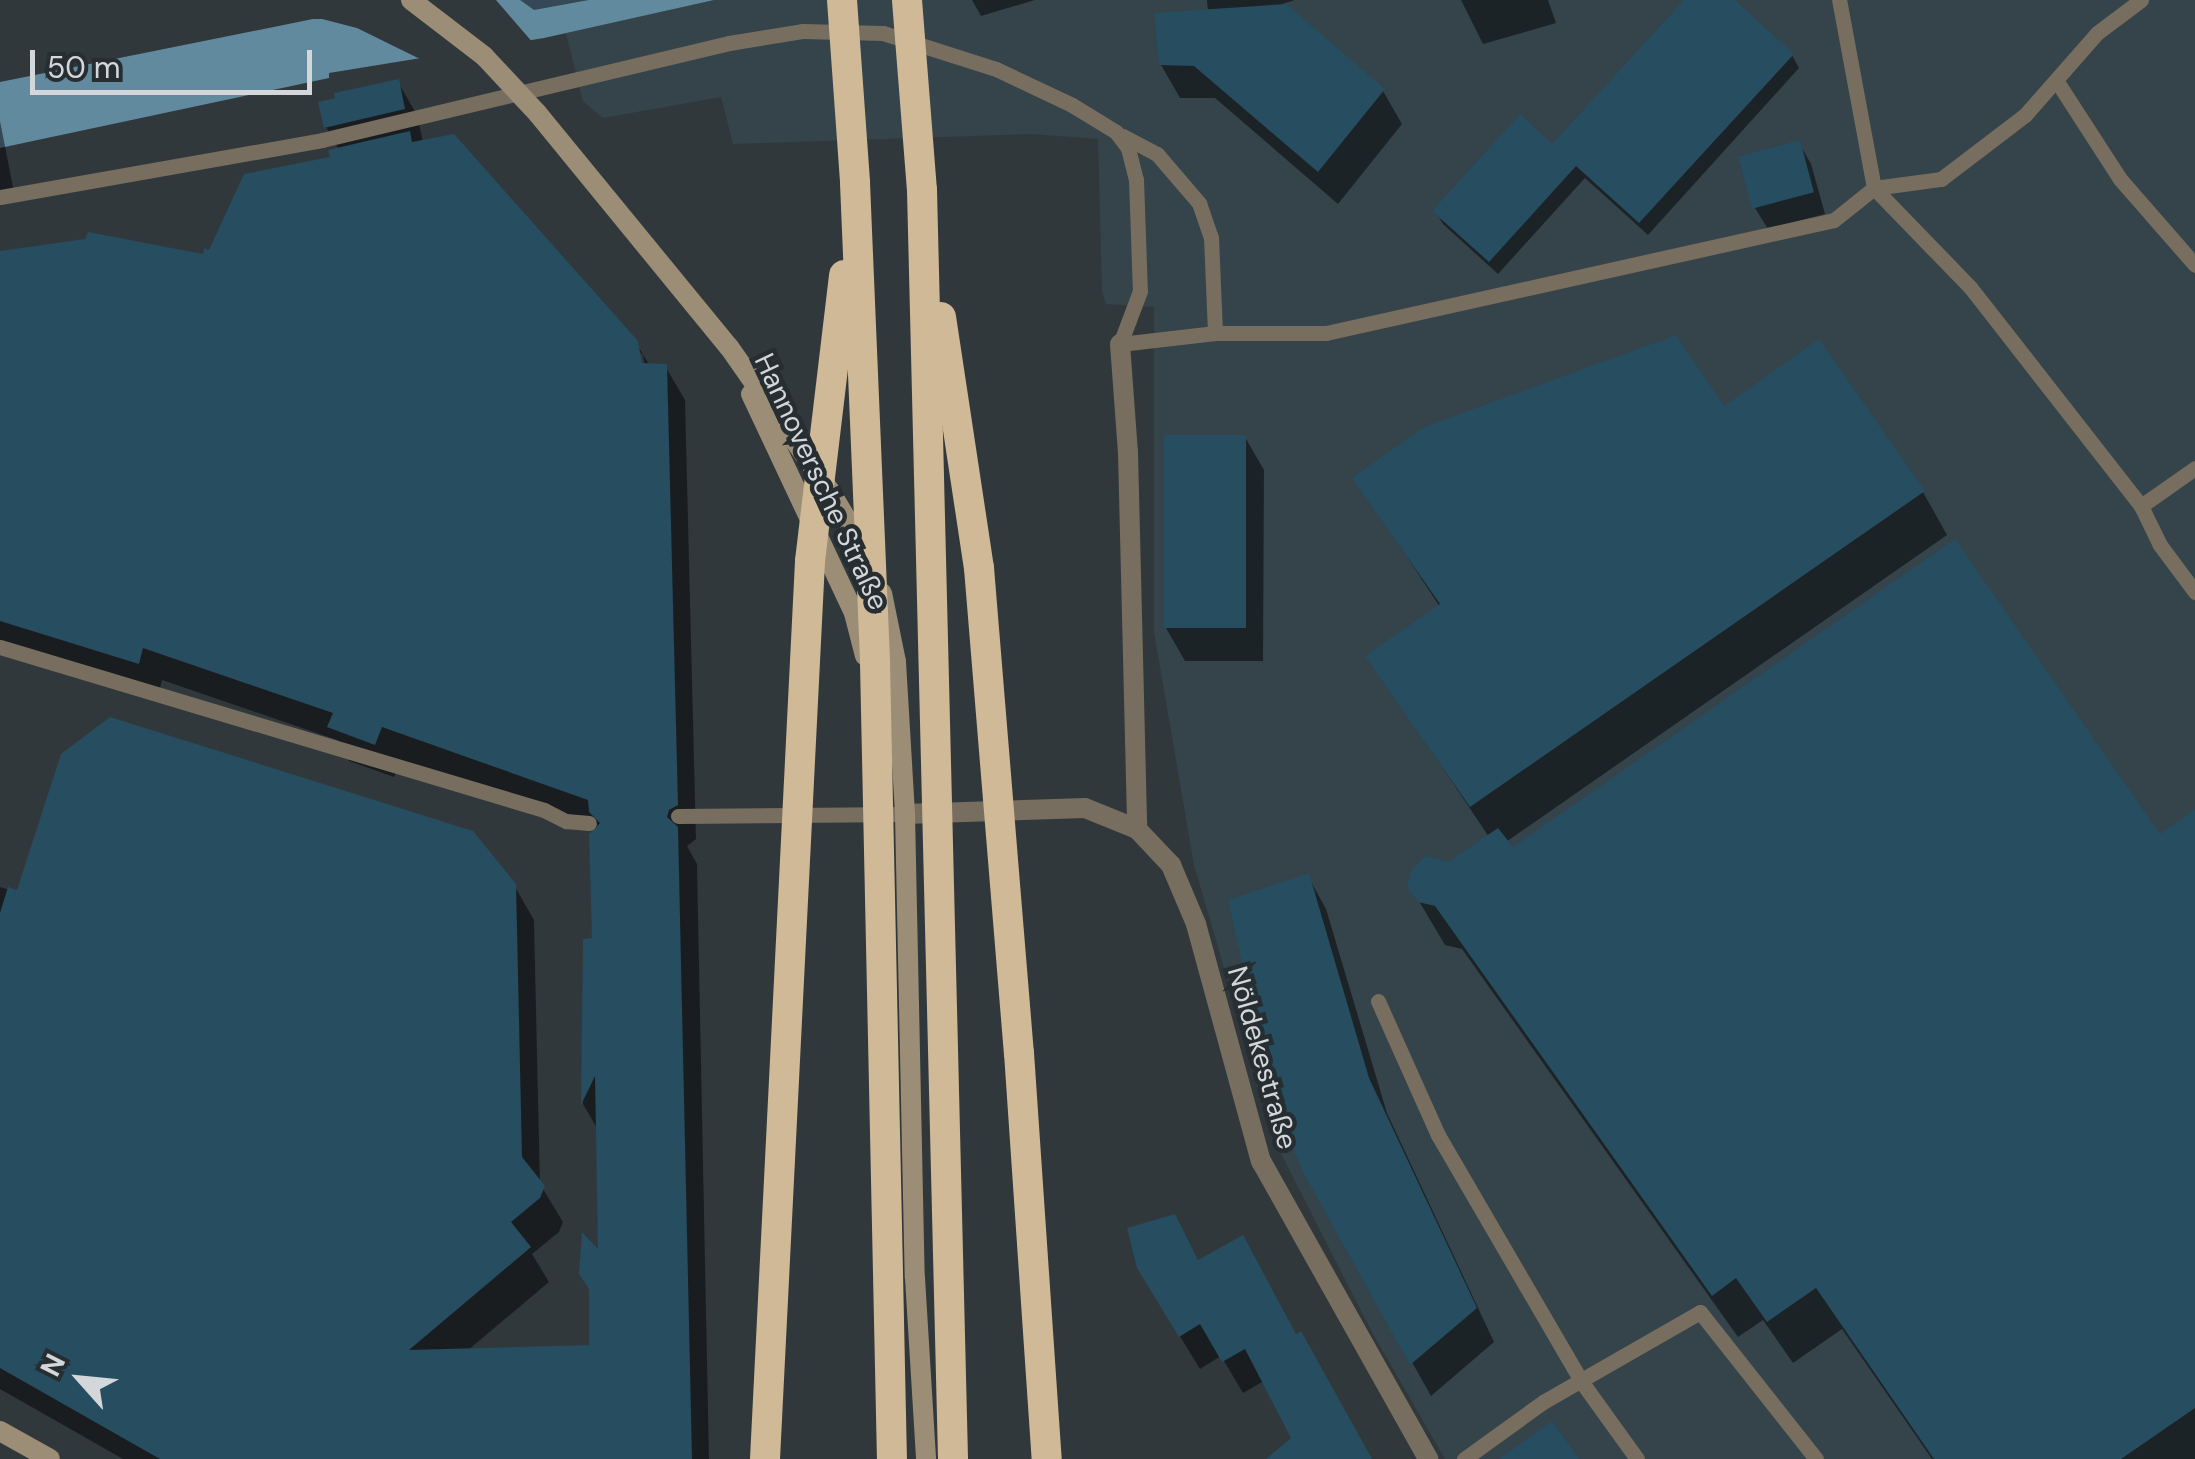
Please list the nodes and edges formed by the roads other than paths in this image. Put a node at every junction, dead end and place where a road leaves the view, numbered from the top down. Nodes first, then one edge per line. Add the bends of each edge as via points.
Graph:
1 (411, 0) edge
2 (842, 0) edge
3 (907, 0) edge
4 (1839, 0) edge
5 (2140, 0) edge
6 (2056, 80) junction
7 (1116, 132) junction
8 (855, 182) junction
9 (1874, 188) junction
10 (922, 190) junction
11 (0, 197) edge
12 (2195, 266) edge
13 (1216, 333) junction
14 (1120, 344) junction
15 (729, 347) junction
16 (2195, 468) edge
17 (2140, 506) junction
18 (2195, 592) edge
19 (0, 647) edge
20 (905, 814) junction
21 (678, 816) dead end
22 (589, 823) dead end
23 (1137, 829) junction
24 (1378, 1001) dead end
25 (915, 1278) junction
26 (1581, 1381) junction
27 (0, 1431) edge
28 (50, 1459) edge
29 (765, 1459) edge
30 (889, 1459) edge
31 (926, 1459) edge
32 (953, 1459) edge
33 (1047, 1459) edge
34 (1428, 1459) edge
35 (1464, 1459) edge
36 (1638, 1459) edge
37 (1816, 1459) edge

1 - 15 main road, Hannoversche Straße, bridge via 484,56 538,114
2 - 8 highway, bridge
3 - 10 highway, bridge
4 - 9 lane
5 - 6 lane via 2097,33
6 - 9 lane via 2025,114 1942,179
6 - 12 lane via 2120,179
7 - 11 lane via 1040,89 940,51 883,33 802,31 322,140
7 - 13 lane via 1156,154 1198,203 1212,238
7 - 14 lane via 1136,178 1140,291
8 - 29 highway, bridge via 810,561
8 - 30 highway, bridge via 875,663
9 - 13 lane via 1834,220 1326,333
9 - 17 lane via 1970,287
10 - 32 highway, bridge
10 - 33 highway, bridge via 979,568
13 - 14 lane
14 - 23 street
15 - 20 main road, Hannoversche Straße via 854,613
15 - 20 main road, Hannoversche Straße via 854,530 885,601 896,662
16 - 17 lane
17 - 18 lane
19 - 22 lane
20 - 21 lane
20 - 23 street, Nöldekestraße via 1085,808
20 - 25 main road, Hannoversche Straße
23 - 34 street, Nöldekestraße via 1172,865 1196,924 1261,1161
24 - 26 lane via 1438,1134
25 - 30 main road, Hannoversche Straße
25 - 31 main road, Hannoversche Straße
26 - 35 lane
26 - 36 lane
26 - 37 lane via 1700,1312
27 - 28 main road

